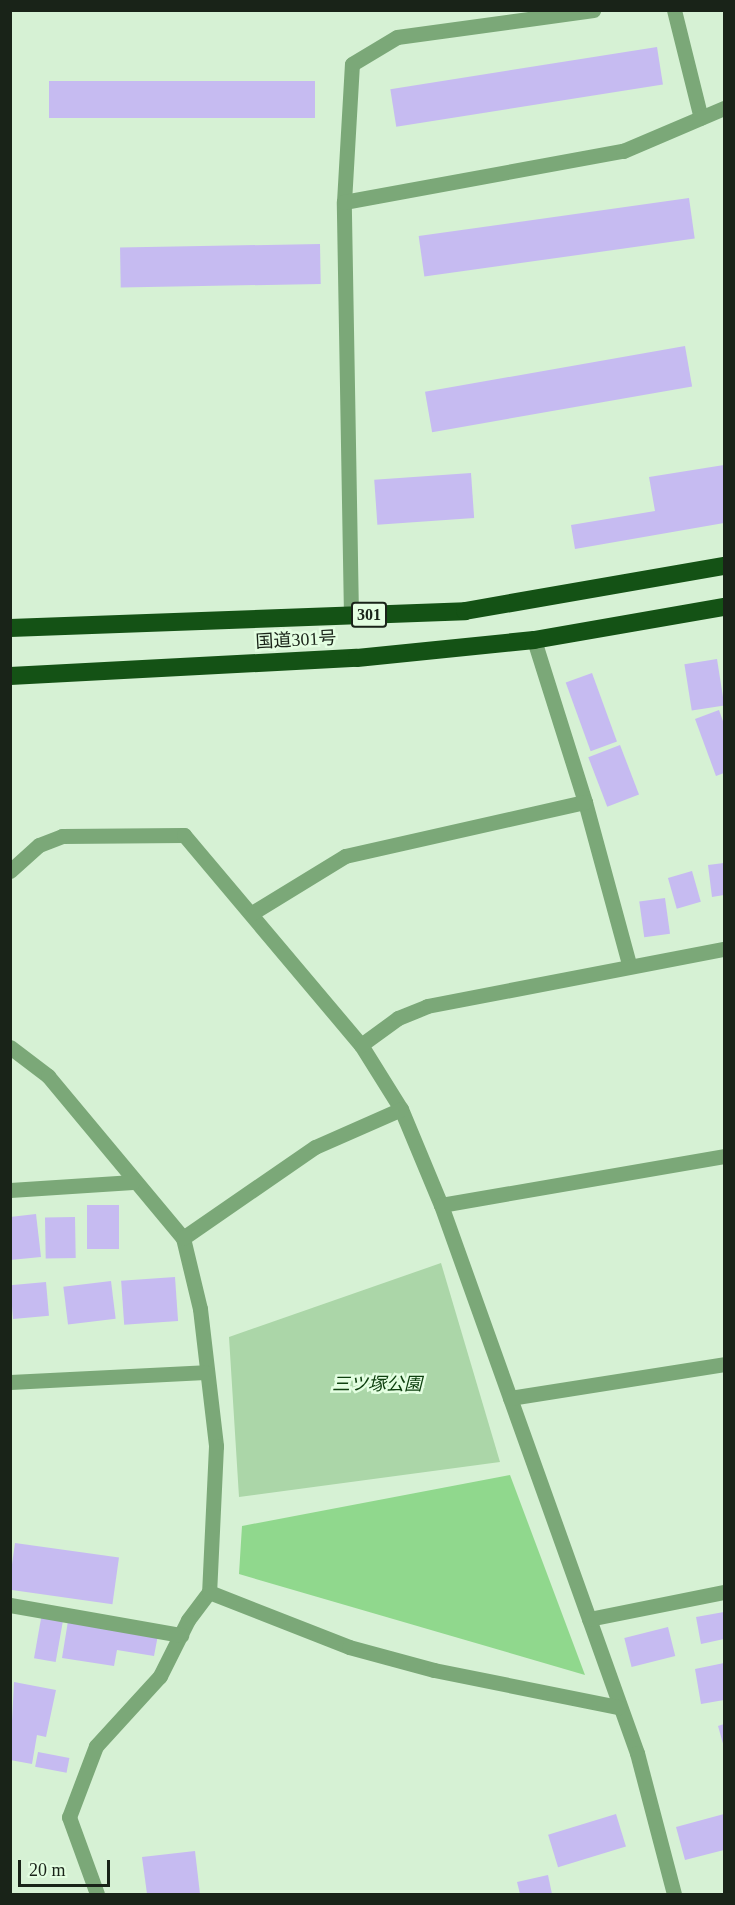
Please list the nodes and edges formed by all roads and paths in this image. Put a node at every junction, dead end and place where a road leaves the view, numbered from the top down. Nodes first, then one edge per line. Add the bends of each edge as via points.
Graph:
1 (593, 10) edge
2 (674, 10) edge
3 (724, 108) edge
4 (701, 118) junction
5 (344, 202) junction
6 (724, 566) edge
7 (724, 607) edge
8 (351, 615) junction
9 (10, 628) edge
10 (534, 640) junction
11 (10, 676) edge
12 (585, 802) junction
13 (10, 871) edge
14 (252, 913) junction
15 (724, 949) edge
16 (629, 964) junction
17 (361, 1045) junction
18 (10, 1047) edge
19 (401, 1109) junction
20 (724, 1156) edge
21 (133, 1182) junction
22 (10, 1190) edge
23 (441, 1205) junction
24 (183, 1238) junction
25 (724, 1364) edge
26 (206, 1372) junction
27 (10, 1382) edge
28 (510, 1398) junction
29 (209, 1592) junction
30 (724, 1592) edge
31 (10, 1605) edge
32 (589, 1619) junction
33 (181, 1635) junction
34 (618, 1707) junction
35 (97, 1894) edge
36 (674, 1894) edge

1 - 5 street via 397,37 352,64
2 - 4 street
3 - 4 street
4 - 5 street via 623,151
5 - 8 street
6 - 8 highway, 国道301号 / 301 via 465,611
7 - 10 highway, 国道301号 / 301
8 - 9 highway, 国道301号 / 301
10 - 11 highway, 国道301号 / 301 via 357,658
10 - 12 street
12 - 14 street via 345,856
12 - 16 street
13 - 14 street via 39,845 62,836 174,833 187,837
14 - 17 street
15 - 16 street
16 - 17 street via 427,1006 398,1018
17 - 19 street
18 - 21 street via 48,1076
19 - 23 street
19 - 24 street via 315,1147
20 - 23 street
21 - 22 street
21 - 24 street
23 - 28 street
24 - 26 street via 200,1309
25 - 28 street
26 - 27 street
26 - 29 street via 216,1446
28 - 32 street
29 - 33 street
29 - 34 street via 349,1647 434,1670
30 - 32 street
31 - 33 street
32 - 34 street
33 - 35 street via 160,1676 96,1746 69,1817
34 - 36 street via 637,1753

